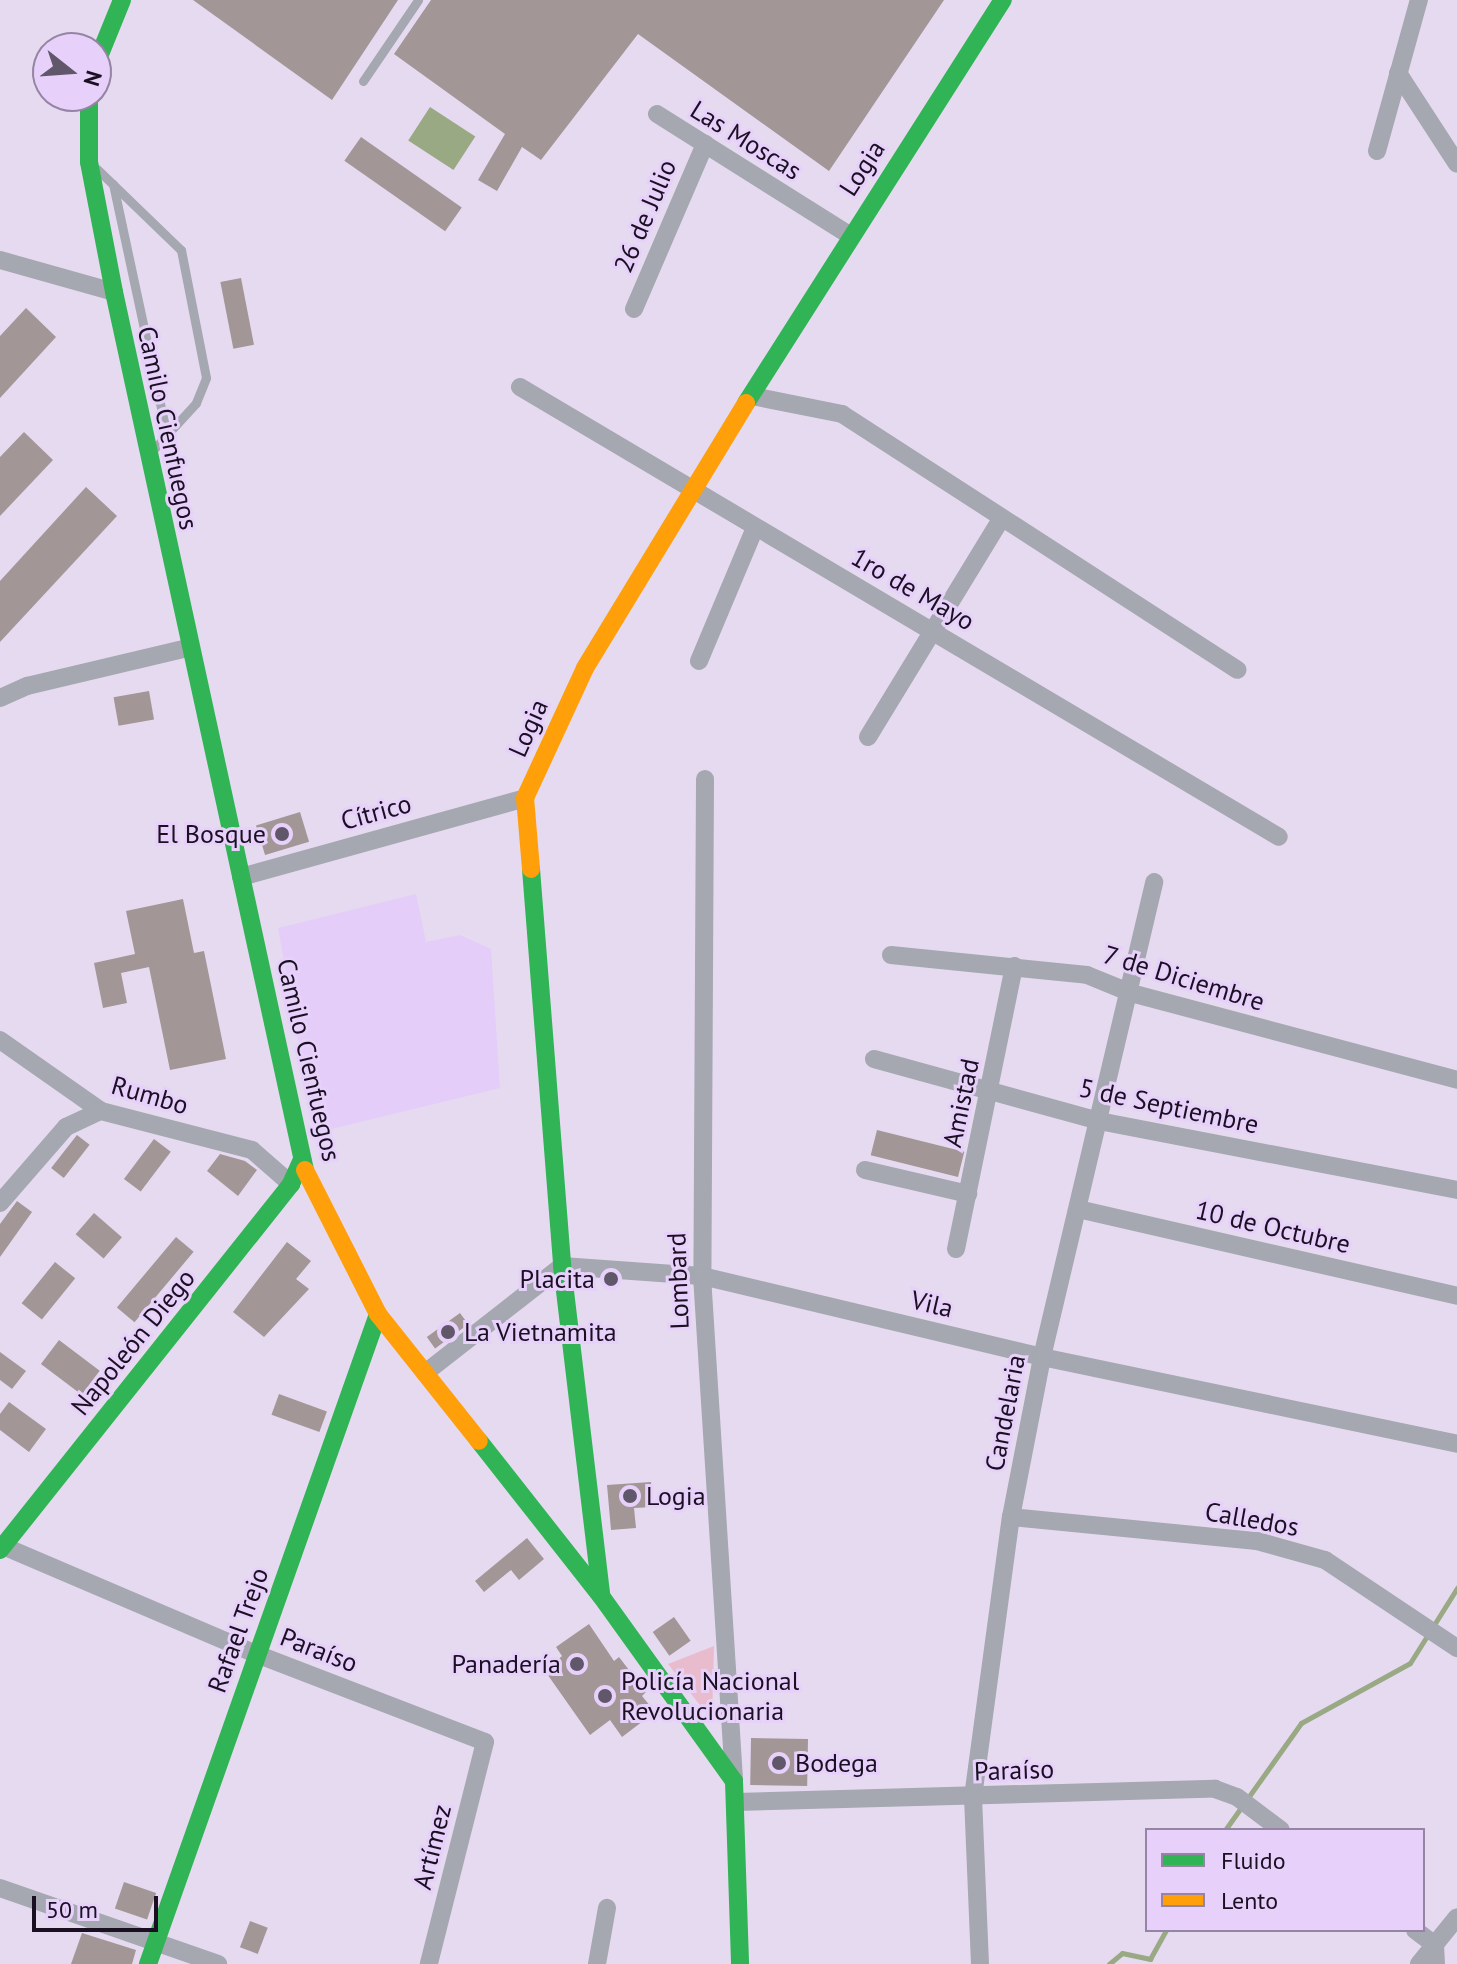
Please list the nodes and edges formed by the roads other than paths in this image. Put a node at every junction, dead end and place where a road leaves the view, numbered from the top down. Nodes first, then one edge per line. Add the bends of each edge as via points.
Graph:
1 (122, 0) edge
2 (418, 0) edge
3 (1003, 0) edge
4 (1419, 0) edge
5 (109, 32) edge
6 (1398, 73) junction
7 (363, 81) dead end
8 (89, 112) edge
9 (657, 114) dead end
10 (705, 144) junction
11 (1377, 151) dead end
12 (89, 162) junction
13 (1457, 164) edge
14 (113, 184) junction
15 (849, 235) junction
16 (0, 260) edge
17 (114, 292) junction
18 (634, 309) dead end
19 (520, 387) dead end
20 (752, 396) junction
21 (167, 435) junction
22 (147, 456) junction
23 (695, 491) junction
24 (1001, 519) junction
25 (755, 528) junction
26 (934, 631) junction
27 (188, 648) junction
28 (699, 661) dead end
29 (1237, 670) dead end
30 (0, 698) edge
31 (868, 737) dead end
32 (705, 779) dead end
33 (525, 798) junction
34 (1279, 837) dead end
35 (241, 877) junction
36 (1154, 882) dead end
37 (891, 955) dead end
38 (1014, 966) junction
39 (1131, 993) junction
40 (0, 1040) edge
41 (874, 1059) dead end
42 (1457, 1080) edge
43 (991, 1091) junction
44 (101, 1111) junction
45 (1099, 1121) junction
46 (301, 1162) junction
47 (865, 1170) dead end
48 (291, 1184) junction
49 (1457, 1190) edge
50 (968, 1194) junction
51 (0, 1203) edge
52 (1078, 1209) junction
53 (956, 1249) dead end
54 (562, 1266) junction
55 (702, 1276) junction
56 (1457, 1296) edge
57 (378, 1314) junction
58 (1042, 1357) junction
59 (425, 1373) junction
60 (1457, 1444) edge
61 (1011, 1517) junction
62 (2, 1548) edge
63 (601, 1596) junction
64 (1457, 1648) edge
65 (256, 1654) junction
66 (485, 1742) joint
67 (734, 1781) junction
68 (973, 1797) junction
69 (736, 1802) junction
70 (1278, 1828) edge
71 (0, 1888) edge
72 (607, 1908) dead end
73 (1457, 1917) edge
74 (1418, 1932) edge
75 (156, 1941) junction
76 (1435, 1945) junction
77 (148, 1964) edge
78 (218, 1964) edge
79 (429, 1964) edge
80 (597, 1964) edge
81 (740, 1964) edge
82 (980, 1964) edge
83 (1419, 1964) edge
84 (1436, 1964) edge

1 - 5 main road
2 - 7 lane
3 - 15 main road, Logia
4 - 6 street
6 - 11 street
6 - 13 street
8 - 12 main road, Camilo Cienfuegos
9 - 10 street, Las Moscas
10 - 15 street, Las Moscas
10 - 18 street, 26 de Julio
12 - 14 lane
12 - 17 main road, Camilo Cienfuegos
14 - 21 lane
14 - 21 lane via 181,250 206,378 196,403
15 - 20 main road, Logia
16 - 17 street
17 - 22 main road, Camilo Cienfuegos
19 - 23 street, 1ro de Mayo
20 - 23 main road, Logia
20 - 24 street via 842,414
21 - 22 lane
22 - 27 main road, Camilo Cienfuegos
23 - 25 street, 1ro de Mayo
23 - 33 main road, Logia via 585,668
24 - 26 street
24 - 29 street
25 - 26 street, 1ro de Mayo
25 - 28 street
26 - 31 street
26 - 34 street, 1ro de Mayo
27 - 30 street via 27,686
27 - 35 main road, Camilo Cienfuegos
32 - 55 street, Lombard
33 - 35 street, Cítrico
33 - 54 main road, Logia
35 - 46 main road, Camilo Cienfuegos
36 - 39 street, Candelaria
37 - 38 street, 7 de Diciembre
38 - 39 street, 7 de Diciembre via 1087,975
38 - 43 street, Amistad
39 - 42 street, 7 de Diciembre
39 - 45 street, Candelaria
40 - 44 street, Rumbo
41 - 43 street, 5 de Septiembre
43 - 45 street, 5 de Septiembre
43 - 50 street, Amistad
44 - 48 street, Rumbo via 252,1150
44 - 51 street via 66,1127
45 - 49 street, 5 de Septiembre
45 - 52 street, Candelaria
46 - 48 main road, Napoleón Diego
46 - 57 main road, Camilo Cienfuegos
47 - 50 street
48 - 62 main road, Napoleón Diego
50 - 53 street, Amistad
52 - 56 street, 10 de Octubre
52 - 58 street, Candelaria
54 - 55 street, Vila
54 - 59 street
54 - 63 main road, Logia
55 - 58 street, Vila
55 - 67 street, Lombard
57 - 59 main road, Camilo Cienfuegos
57 - 65 main road, Rafael Trejo
58 - 60 street, Vila
58 - 61 street, Candelaria
59 - 63 main road, Camilo Cienfuegos
61 - 64 street, Calledos via 1257,1541 1325,1560
61 - 68 street, Candelaria
62 - 65 street, Paraíso
63 - 67 main road, Camilo Cienfuegos
65 - 66 street, Paraíso
65 - 75 main road, Rafael Trejo
66 - 79 street, Artímez
67 - 69 main road
68 - 69 street, Paraíso
68 - 70 street, Paraíso via 1215,1789
68 - 82 street, Candelaria
69 - 81 main road
71 - 75 street
72 - 80 street
73 - 76 street
74 - 76 street
75 - 77 main road, Rafael Trejo
75 - 78 street
76 - 83 street
76 - 84 street

